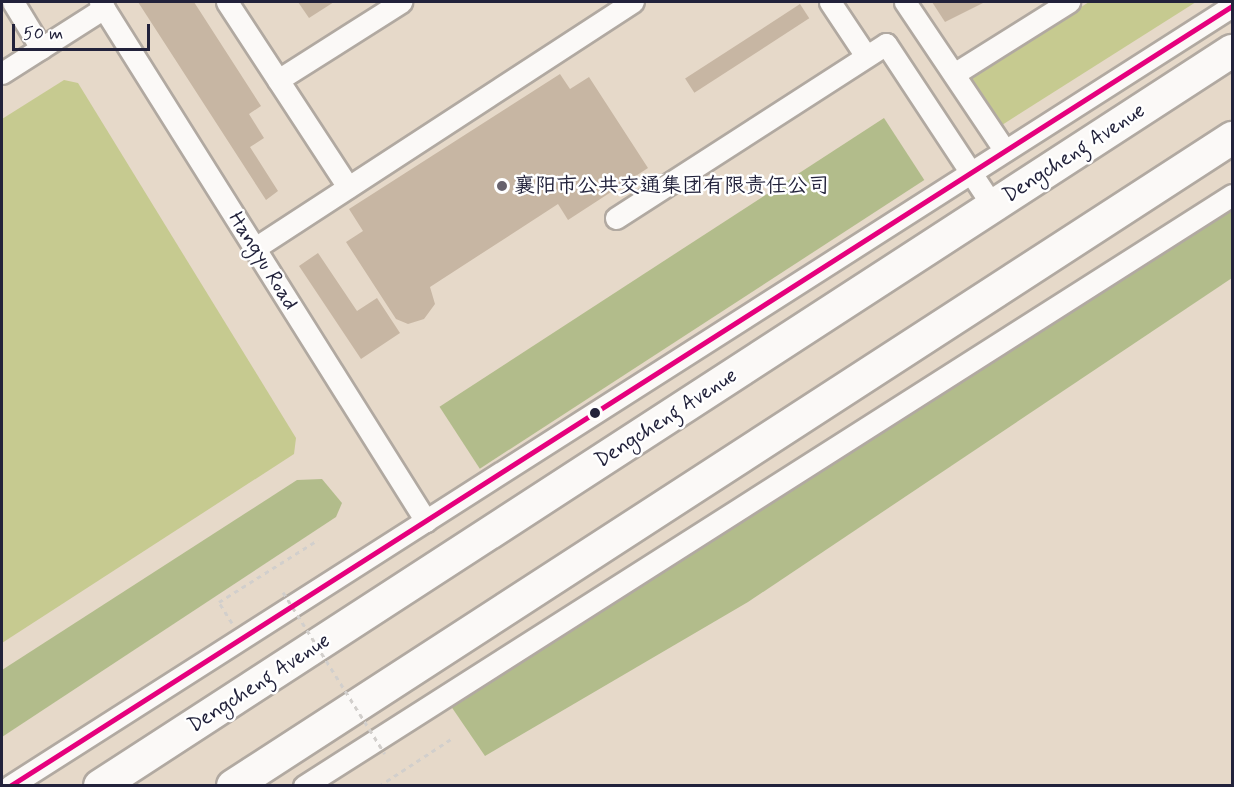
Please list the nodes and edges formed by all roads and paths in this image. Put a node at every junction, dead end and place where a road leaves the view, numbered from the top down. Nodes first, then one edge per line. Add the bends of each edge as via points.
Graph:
1 (13, 2) edge
2 (227, 2) edge
3 (401, 2) edge
4 (633, 2) edge
5 (831, 2) edge
6 (905, 2) edge
7 (1069, 2) edge
8 (102, 5) edge
9 (1233, 6) edge
10 (41, 48) junction
11 (1233, 51) edge
12 (866, 57) junction
13 (2, 73) edge
14 (954, 74) junction
15 (278, 80) junction
16 (1233, 138) edge
17 (1005, 151) junction
18 (972, 172) junction
19 (348, 187) junction
20 (1233, 195) edge
21 (993, 206) junction
22 (616, 218) dead end
23 (255, 248) junction
24 (426, 521) junction
25 (318, 540) dead end
26 (273, 598) dead end
27 (243, 617) dead end
28 (451, 739) dead end
29 (385, 754) dead end
30 (10, 786) edge
31 (100, 786) edge
32 (233, 786) edge
33 (304, 786) edge
34 (379, 786) edge

1 - 10 street
2 - 15 street
3 - 15 street
4 - 19 street
5 - 12 street
6 - 14 street
7 - 14 street
8 - 10 street
8 - 23 street, Hangyu Road
9 - 17 street
10 - 13 street
11 - 21 highway, Dengcheng Avenue
12 - 18 street via 886,44
12 - 22 street
14 - 17 street
15 - 19 street
16 - 32 highway
17 - 18 street
18 - 21 street
18 - 24 street
19 - 23 street
20 - 33 street
21 - 31 highway, Dengcheng Avenue
23 - 24 street, Hangyu Road
24 - 30 street
25 - 27 path via 219,602 232,624
26 - 29 path, bridge via 283,592
28 - 34 path

